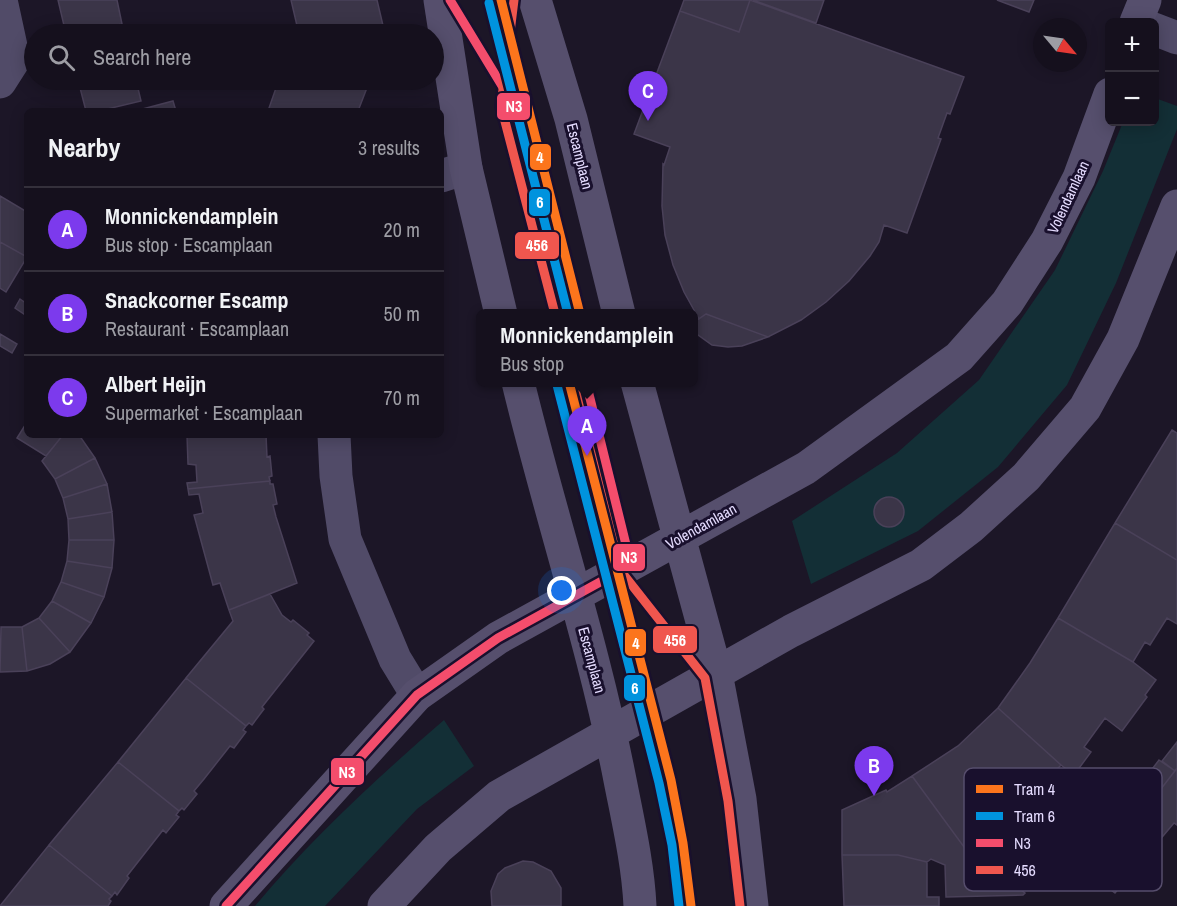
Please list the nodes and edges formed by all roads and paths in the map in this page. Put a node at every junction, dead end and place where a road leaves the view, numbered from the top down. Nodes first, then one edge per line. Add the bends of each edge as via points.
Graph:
1 (1, 0) edge
2 (440, 0) edge
3 (535, 0) edge
4 (1145, 0) edge
5 (1138, 18) edge
6 (442, 24) edge
7 (1159, 31) edge
8 (1177, 38) edge
9 (444, 49) edge
10 (0, 82) edge
11 (1105, 107) edge
12 (454, 172) edge
13 (1177, 206) edge
14 (499, 309) edge
15 (618, 309) edge
16 (519, 387) edge
17 (638, 387) edge
18 (334, 438) edge
19 (680, 537) junction
20 (575, 595) junction
21 (716, 673) junction
22 (417, 695) junction
23 (611, 733) junction
24 (226, 906) edge
25 (384, 906) edge
26 (640, 906) edge
27 (752, 906) edge

1 - 10 street via 14,60
2 - 6 street
3 - 15 street, Escamplaan via 571,119
4 - 5 street
7 - 8 street
9 - 12 street
11 - 19 street, Volendamlaan via 1079,177 1047,241 1007,303 959,357 806,468
12 - 14 street
13 - 21 street via 1123,339 1085,408 1026,477 921,565
16 - 20 street, Escamplaan
17 - 19 street
18 - 22 street via 345,539 395,659
19 - 20 street, Volendamlaan
19 - 21 street
20 - 22 street, Volendamlaan via 498,638
20 - 23 street, Escamplaan
21 - 23 street
21 - 27 street via 740,799
22 - 24 street, Volendamlaan
23 - 25 street via 499,796 438,848
23 - 26 street, Escamplaan

